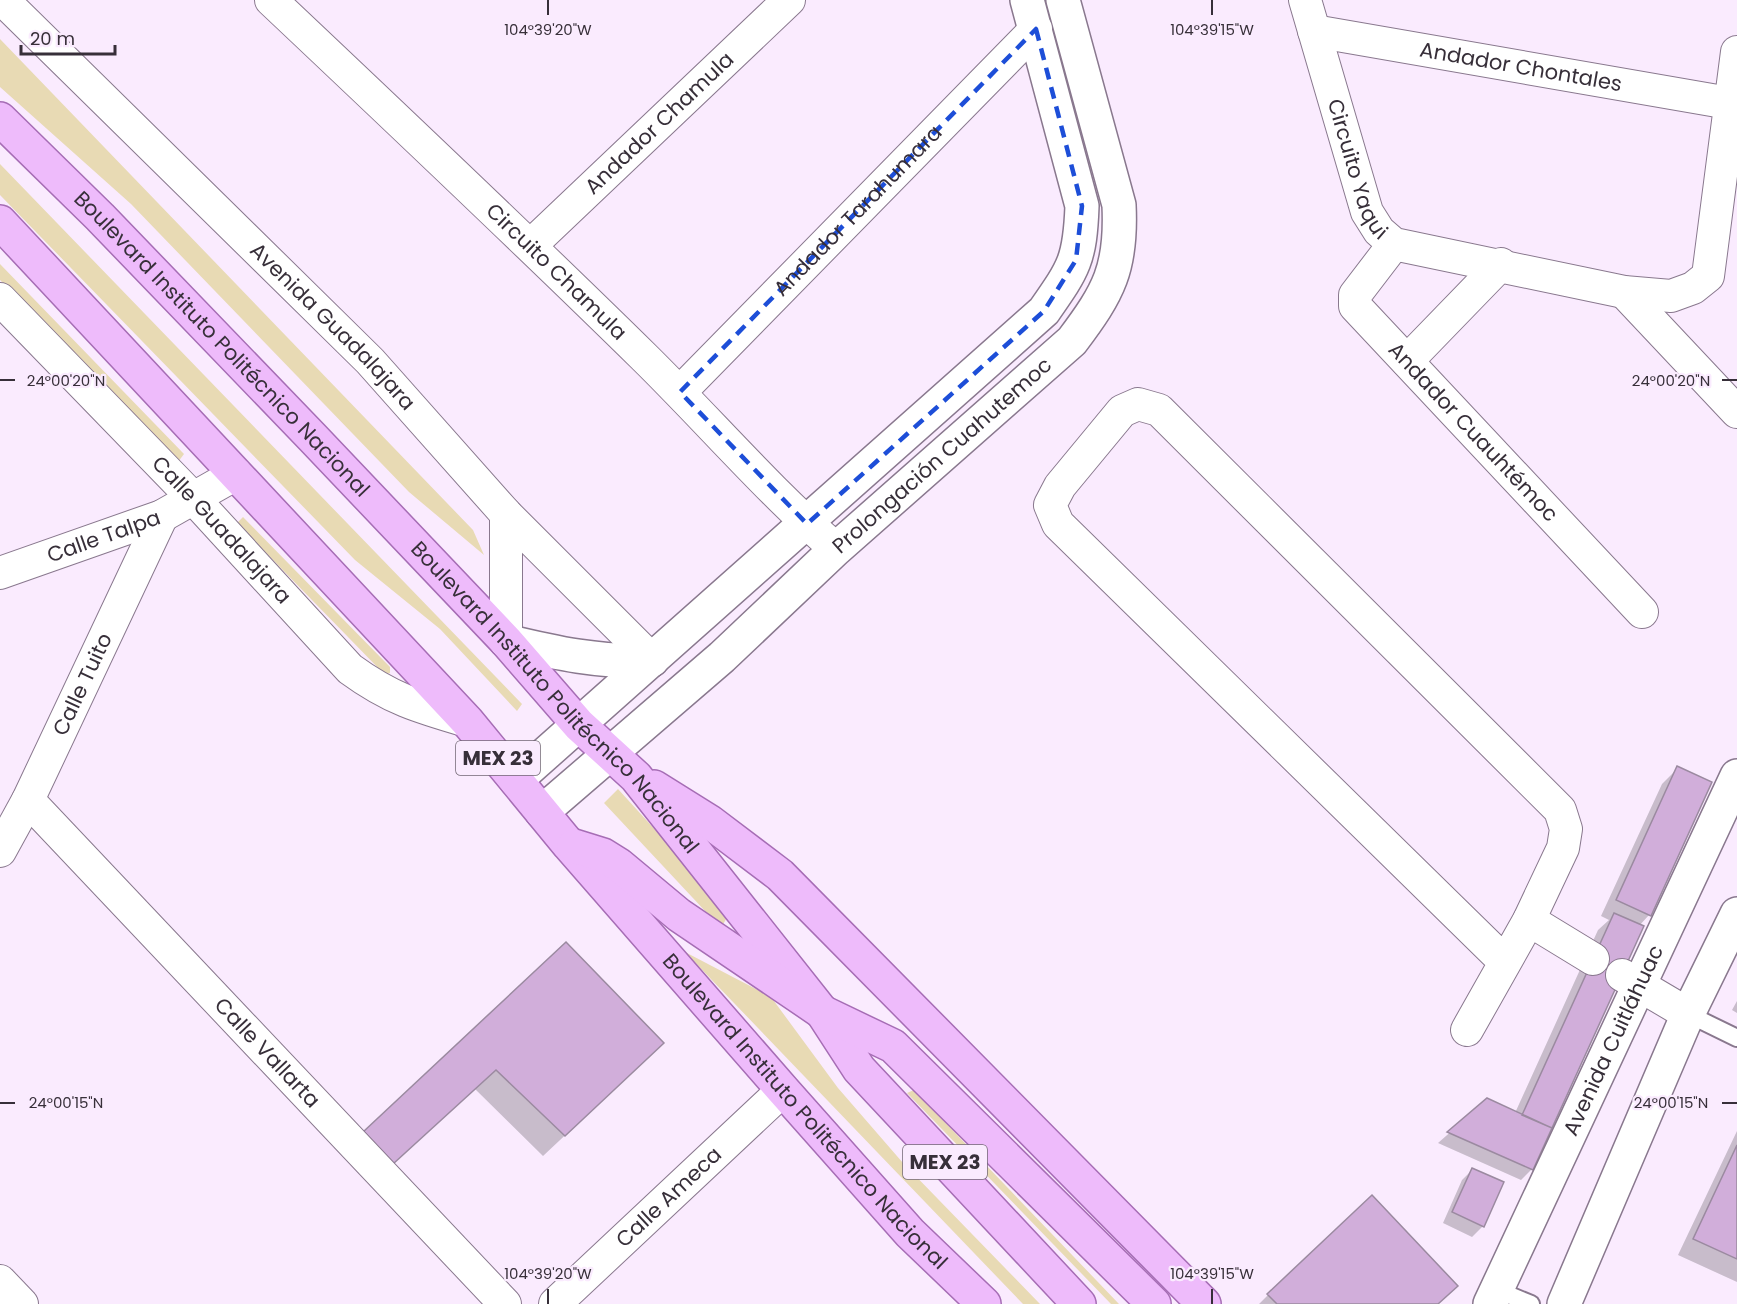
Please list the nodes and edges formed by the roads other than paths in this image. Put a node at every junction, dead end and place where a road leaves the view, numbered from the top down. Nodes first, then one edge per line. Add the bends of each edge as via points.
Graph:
1 (3, 0) edge
2 (271, 0) edge
3 (789, 0) edge
4 (1063, 0) edge
5 (1305, 0) edge
6 (1031, 15) edge
7 (1314, 31) junction
8 (1737, 52) edge
9 (1729, 104) junction
10 (0, 119) edge
11 (0, 222) edge
12 (1394, 244) junction
13 (531, 245) junction
14 (1501, 264) junction
15 (1624, 292) junction
16 (0, 299) edge
17 (1407, 362) junction
18 (680, 392) junction
19 (1737, 411) edge
20 (236, 474) junction
21 (195, 500) junction
22 (506, 514) junction
23 (162, 516) junction
24 (807, 524) junction
25 (836, 549) junction
26 (0, 573) edge
27 (1642, 612) dead end
28 (506, 641) junction
29 (652, 660) junction
30 (466, 721) junction
31 (579, 724) junction
32 (611, 754) junction
33 (1737, 776) edge
34 (636, 777) junction
35 (516, 780) junction
36 (28, 800) junction
37 (542, 812) junction
38 (569, 845) junction
39 (0, 851) edge
40 (1737, 914) edge
41 (1529, 920) junction
42 (1593, 959) dead end
43 (1505, 962) junction
44 (1630, 979) junction
45 (822, 1012) junction
46 (1688, 1014) junction
47 (1467, 1030) dead end
48 (1737, 1038) edge
49 (783, 1090) junction
50 (0, 1281) edge
51 (1494, 1297) edge
52 (22, 1304) edge
53 (505, 1304) edge
54 (555, 1304) edge
55 (984, 1304) edge
56 (1079, 1304) edge
57 (1154, 1304) edge
58 (1204, 1304) edge
59 (1531, 1304) edge
60 (1564, 1304) edge

1 - 22 street, Avenida Guadalajara via 370,362
2 - 13 street, Circuito Chamula
3 - 13 street, Andador Chamula
4 - 25 street, Prolongación Cuahutemoc via 1119,205 1120,237 1114,271 1101,303 1072,341
5 - 7 street, Circuito Yaqui
6 - 18 street, Andador Tarahumara
6 - 24 street, Prolongación Cuahutemoc via 1082,206 1081,235 1071,272 1044,311
7 - 9 street, Andador Chontales
7 - 12 street, Circuito Yaqui via 1367,212 1379,231
8 - 9 street, Circuito Yaqui
9 - 15 street, Circuito Yaqui via 1708,276 1693,288 1671,296
10 - 28 main road, Boulevard Instituto Politécnico Nacional / MEX 23 via 100,217
11 - 20 main road, Boulevard Instituto Politécnico Nacional / MEX 23
12 - 14 street, Circuito Yaqui
12 - 17 street, Andador Cuauhtémoc via 1353,302
13 - 18 street, Circuito Chamula
14 - 15 street, Circuito Yaqui
14 - 17 street
15 - 19 street
16 - 21 street, Calle Guadalajara
17 - 27 street, Andador Cuauhtémoc
18 - 24 street, Circuito Chamula
20 - 21 street, Calle Talpa
20 - 30 main road, Boulevard Instituto Politécnico Nacional / MEX 23
21 - 23 street, Calle Talpa
21 - 30 street, Calle Guadalajara via 350,669 380,691 411,705
22 - 28 street
22 - 29 street, Avenida Guadalajara
23 - 26 street, Calle Talpa
23 - 36 street, Calle Tuito
24 - 25 street, Circuito Chamula
24 - 29 street, Prolongación Cuahutemoc
25 - 32 street, Prolongación Cuahutemoc via 722,657
28 - 29 street via 569,657 619,662
28 - 31 main road, Boulevard Instituto Politécnico Nacional / MEX 23
29 - 31 street, Prolongación Cuahutemoc
30 - 35 main road, Boulevard Instituto Politécnico Nacional / MEX 23
31 - 32 main road, Boulevard Instituto Politécnico Nacional / MEX 23
31 - 35 street, Prolongación Cuahutemoc
32 - 34 main road, Boulevard Instituto Politécnico Nacional / MEX 23
32 - 37 street, Prolongación Cuahutemoc
33 - 44 street, Avenida Cuitláhuac
34 - 45 main road, Boulevard Instituto Politécnico Nacional / MEX 23
34 - 58 main road via 710,822 780,875
35 - 37 main road, Boulevard Instituto Politécnico Nacional / MEX 23
36 - 39 street, Calle Tuito
36 - 53 street, Calle Vallarta
37 - 38 main road, Boulevard Instituto Politécnico Nacional / MEX 23
38 - 45 main road via 586,848 619,865 679,915
38 - 49 main road, Boulevard Instituto Politécnico Nacional / MEX 23
40 - 46 street
41 - 42 street
41 - 43 street
41 - 43 street via 1563,848 1566,829 1560,810 1159,410 1138,404 1122,411 1060,486 1050,505 1058,524
43 - 47 street
44 - 46 street
44 - 51 street, Avenida Cuitláhuac
45 - 56 main road, Boulevard Instituto Politécnico Nacional / MEX 23 via 859,1069
45 - 57 main road via 893,1047
46 - 48 lane
46 - 60 street
49 - 54 street, Calle Ameca
49 - 55 main road, Boulevard Instituto Politécnico Nacional / MEX 23 via 910,1233
50 - 52 street
51 - 59 lane

